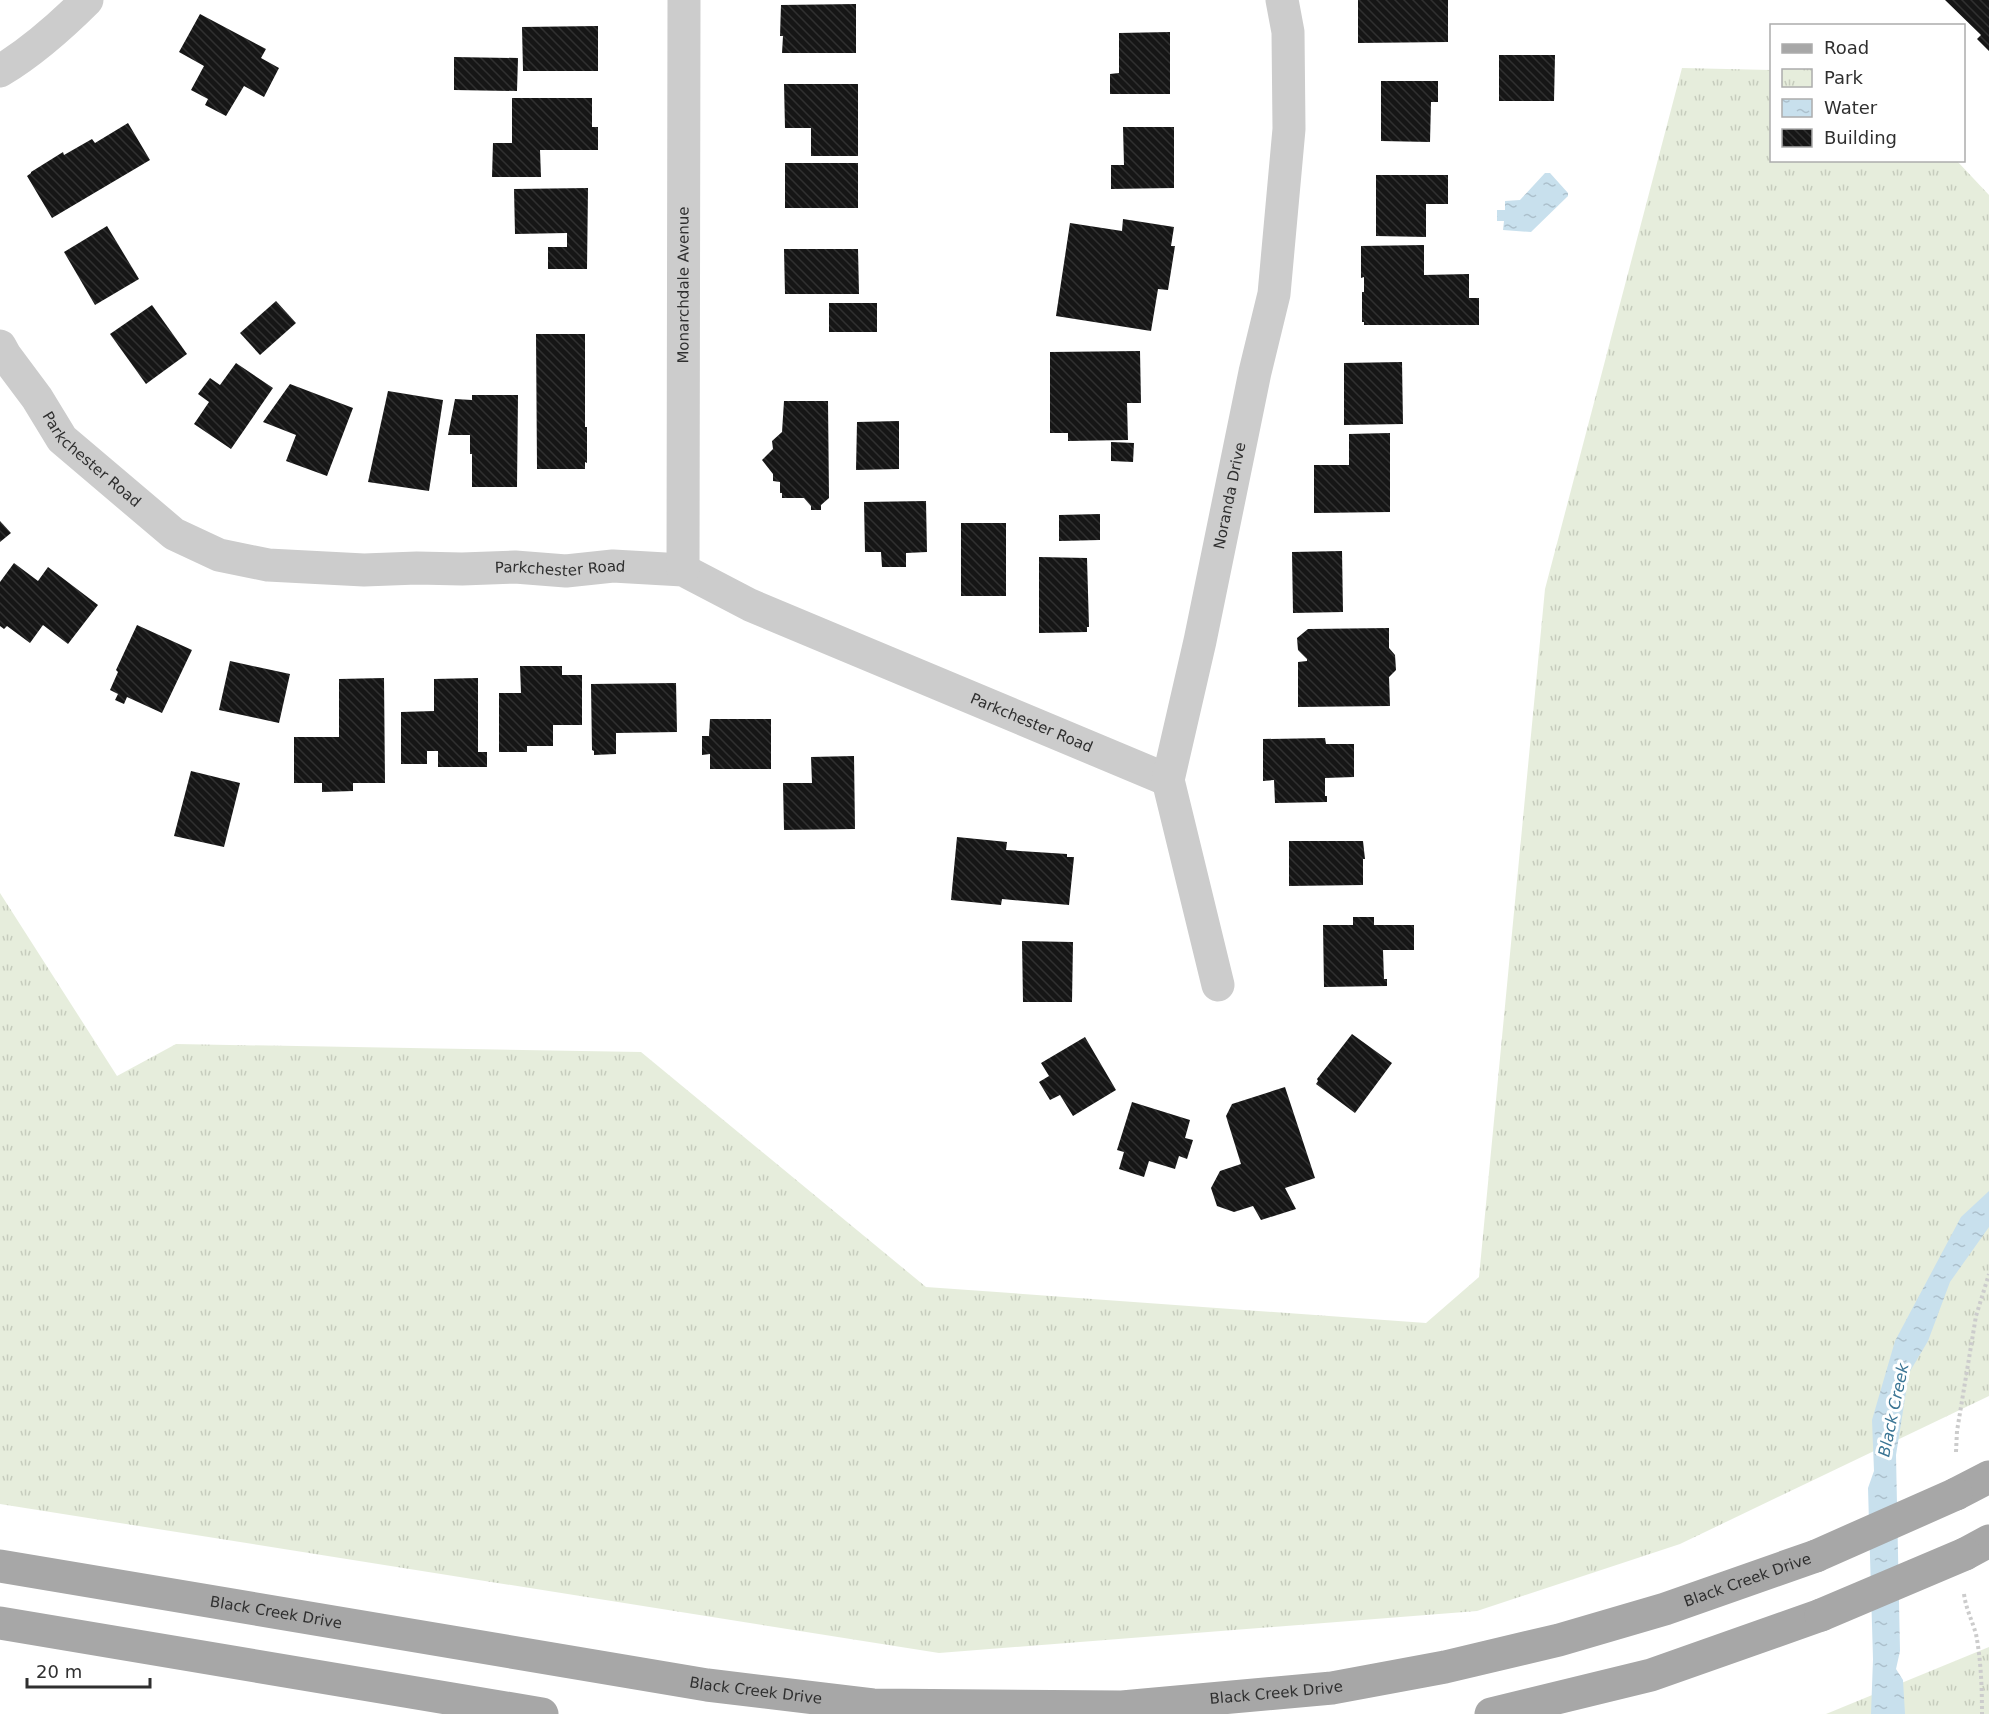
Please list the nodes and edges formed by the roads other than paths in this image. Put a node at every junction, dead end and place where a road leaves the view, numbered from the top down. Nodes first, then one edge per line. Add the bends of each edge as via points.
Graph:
1 (87, 0) edge
2 (684, 0) edge
3 (1282, 0) edge
4 (0, 71) edge
5 (0, 346) edge
6 (683, 570) junction
7 (1168, 780) junction
8 (1218, 985) dead end
9 (1989, 1477) edge
10 (1977, 1547) edge
11 (0, 1566) edge
12 (0, 1623) edge
13 (542, 1714) edge
14 (1491, 1714) edge

1 - 4 street via 59,28
2 - 6 street, Monarchdale Avenue
3 - 7 street, Noranda Drive via 1288,32 1289,129 1274,294
5 - 6 street, Parkchester Road via 62,439 174,534 219,555 268,565 364,570 515,567 566,571 613,566
6 - 7 street, Parkchester Road via 750,605
7 - 8 street, Noranda Drive
9 - 11 main road, Black Creek Drive, bridge via 1816,1556 1665,1609 1559,1640 1332,1688 1122,1707 873,1705 718,1687
10 - 14 main road, bridge via 1821,1615 1651,1675
12 - 13 main road

